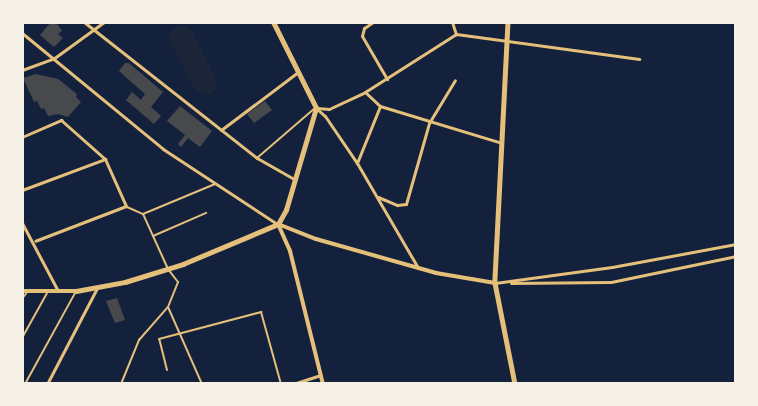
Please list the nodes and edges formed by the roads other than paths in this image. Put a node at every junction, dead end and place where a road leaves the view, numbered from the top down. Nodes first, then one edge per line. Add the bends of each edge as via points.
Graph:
1 (84, 22) edge
2 (104, 22) edge
3 (274, 22) edge
4 (373, 22) edge
5 (452, 22) edge
6 (508, 22) edge
7 (93, 31) junction
8 (22, 34) edge
9 (456, 34) junction
10 (507, 40) junction
11 (53, 59) junction
12 (640, 59) dead end
13 (22, 70) edge
14 (298, 72) junction
15 (386, 79) junction
16 (455, 80) dead end
17 (365, 92) junction
18 (380, 106) junction
19 (316, 108) junction
20 (429, 123) junction
21 (221, 130) junction
22 (22, 137) edge
23 (502, 143) junction
24 (257, 158) junction
25 (105, 159) junction
26 (357, 163) junction
27 (294, 179) junction
28 (215, 184) junction
29 (22, 190) edge
30 (377, 197) junction
31 (126, 206) junction
32 (206, 213) dead end
33 (144, 214) junction
34 (22, 223) edge
35 (278, 224) junction
36 (153, 236) junction
37 (35, 241) junction
38 (736, 244) edge
39 (736, 256) edge
40 (418, 268) junction
41 (168, 269) junction
42 (495, 283) junction
43 (98, 288) junction
44 (25, 291) edge
45 (76, 291) junction
46 (58, 292) junction
47 (47, 293) junction
48 (22, 299) edge
49 (168, 307) junction
50 (179, 333) junction
51 (22, 338) edge
52 (167, 370) dead end
53 (321, 375) junction
54 (25, 384) edge
55 (47, 384) edge
56 (121, 384) edge
57 (202, 384) edge
58 (281, 384) edge
59 (292, 384) edge
60 (323, 384) edge
61 (515, 384) edge

1 - 7 street
2 - 7 street
3 - 14 main road
4 - 15 street via 364,28 362,36
5 - 9 street
6 - 10 main road
7 - 11 street
7 - 21 street
8 - 11 street
9 - 10 street
9 - 15 street
10 - 12 street
10 - 23 main road
11 - 13 street
11 - 28 street via 143,133
14 - 19 main road
14 - 21 street
15 - 17 street
16 - 20 street
17 - 18 street
17 - 19 street via 329,108
18 - 20 street
18 - 26 street
19 - 24 lane
19 - 26 street
19 - 27 main road
20 - 23 street
20 - 30 street via 406,204 397,206
21 - 24 street
22 - 25 street via 61,120
23 - 42 main road
24 - 27 street
25 - 29 street
25 - 31 street
26 - 30 street
27 - 35 main road via 286,210
28 - 33 lane
28 - 35 street
30 - 40 street
31 - 33 lane
31 - 37 street
32 - 36 lane
33 - 36 lane
34 - 37 street
35 - 40 street via 316,239
35 - 41 main road
35 - 53 street via 290,251
36 - 41 lane
37 - 46 street
38 - 42 street via 612,267
39 - 42 street via 611,282
40 - 42 street
41 - 43 main road
41 - 49 lane via 178,282
42 - 61 main road
43 - 45 main road
43 - 55 street
44 - 47 main road
44 - 48 lane
45 - 46 main road
45 - 54 lane
46 - 47 main road
47 - 51 lane
49 - 50 lane
49 - 56 lane via 139,340
50 - 52 lane via 159,339
50 - 57 lane
50 - 58 lane via 261,312
53 - 59 street
53 - 60 street

